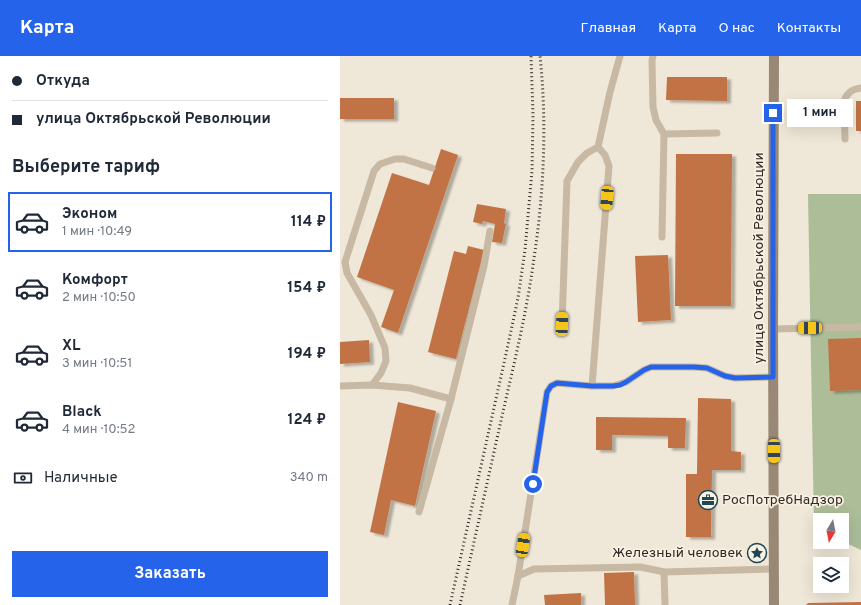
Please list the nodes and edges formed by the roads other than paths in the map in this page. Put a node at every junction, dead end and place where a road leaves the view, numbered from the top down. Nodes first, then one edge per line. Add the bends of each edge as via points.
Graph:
1 (620, 56) edge
2 (653, 56) edge
3 (774, 56) edge
4 (861, 88) edge
5 (717, 133) dead end
6 (664, 134) junction
7 (845, 139) dead end
8 (598, 147) junction
9 (432, 168) dead end
10 (490, 232) dead end
11 (662, 237) dead end
12 (562, 324) dead end
13 (861, 327) edge
14 (773, 328) junction
15 (773, 377) junction
16 (372, 385) junction
17 (340, 386) edge
18 (592, 386) junction
19 (451, 399) junction
20 (419, 512) dead end
21 (774, 569) junction
22 (664, 572) junction
23 (518, 576) junction
24 (512, 605) edge
25 (665, 605) edge
26 (774, 605) edge

1 - 8 lane
2 - 6 lane via 653,107 656,120
3 - 14 street, улица Октябрьской Революции
4 - 7 lane via 855,88 844,98
5 - 6 lane
6 - 11 lane
8 - 12 lane via 578,162 567,181
8 - 18 lane via 605,155 609,166
9 - 16 lane via 404,159 380,164 374,171 345,262 346,273 371,315 385,348 386,361
10 - 19 lane
13 - 14 lane
14 - 15 street, улица Октябрьской Революции
15 - 18 lane via 735,378 707,368 651,367 620,385
15 - 21 street, улица Октябрьской Революции
16 - 17 lane
16 - 19 lane via 410,388
18 - 23 lane via 557,383 547,392
19 - 20 lane
21 - 22 lane
21 - 26 street, улица Октябрьской Революции
22 - 23 lane via 640,568 534,569
22 - 25 lane
23 - 24 lane

